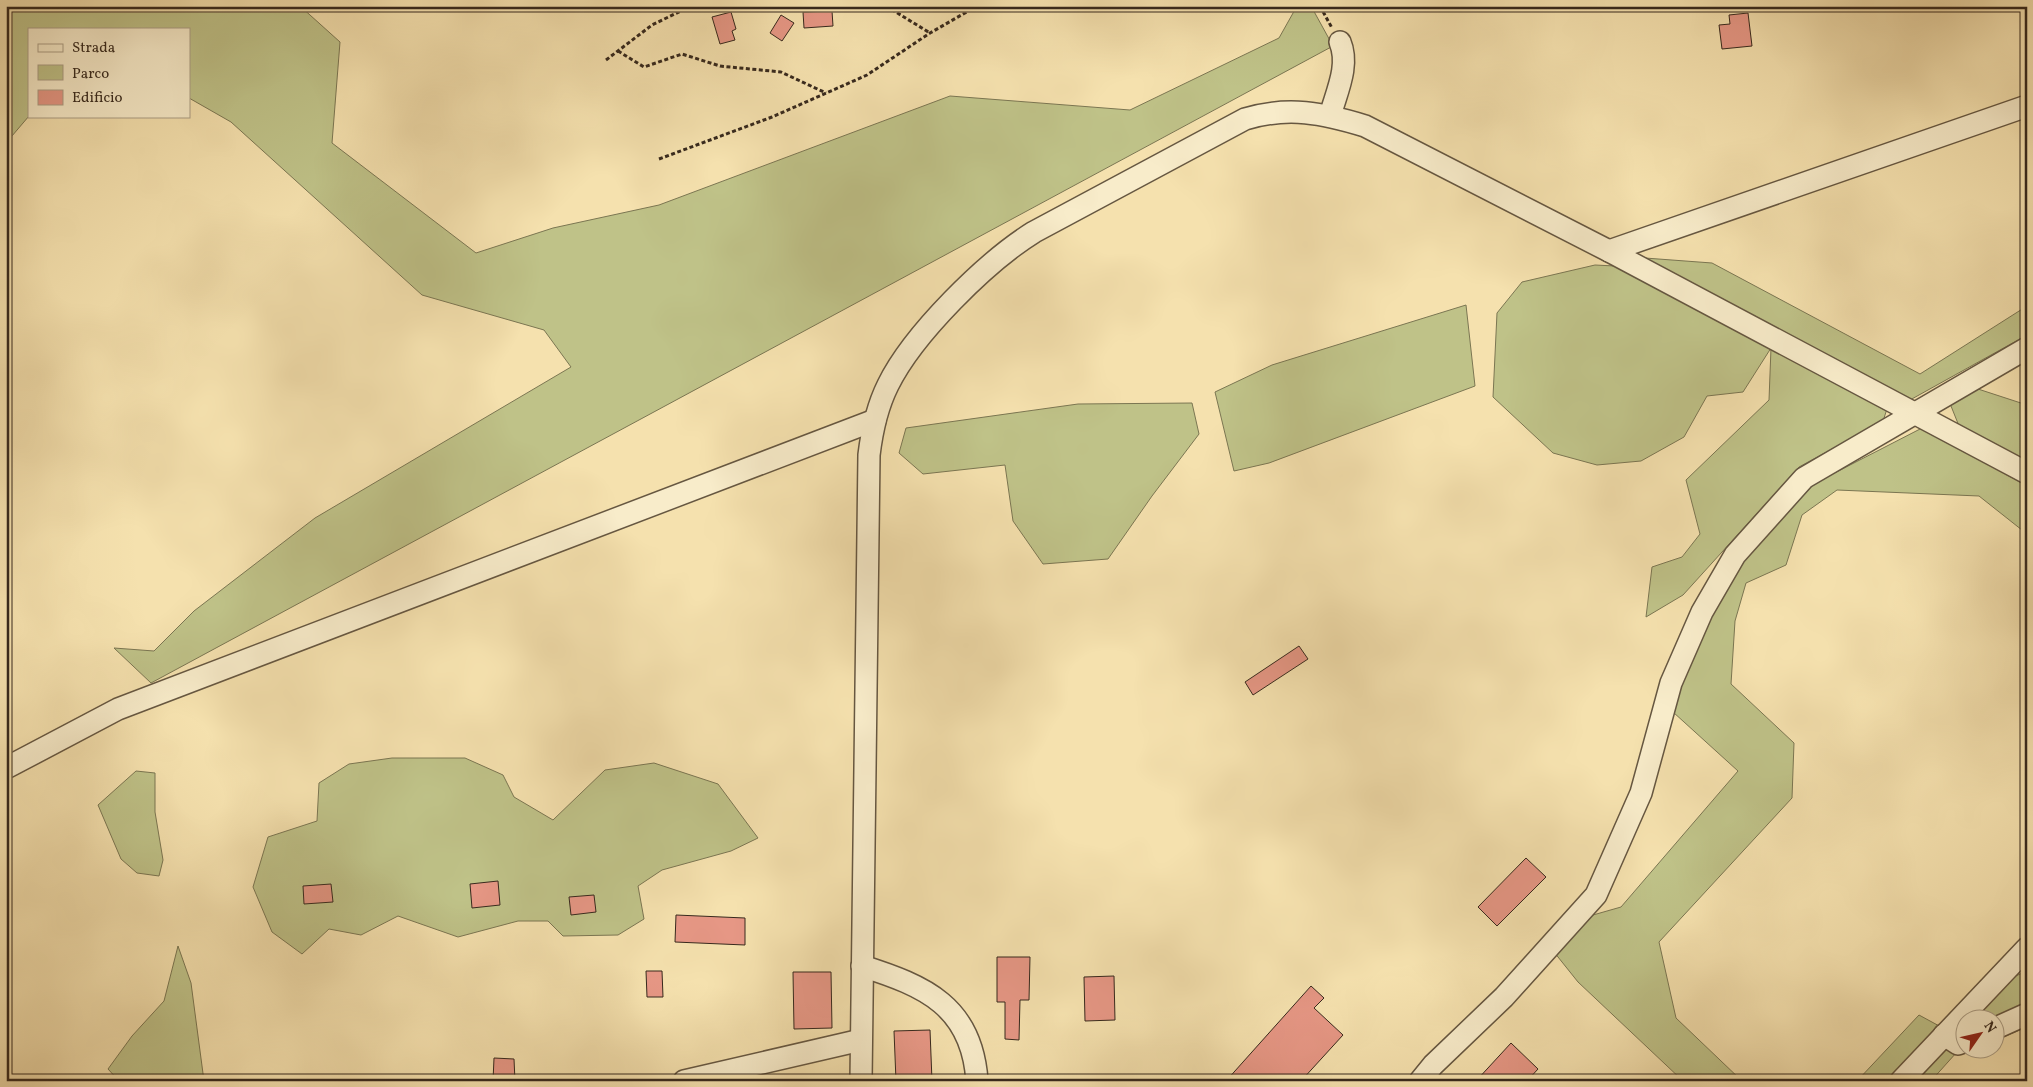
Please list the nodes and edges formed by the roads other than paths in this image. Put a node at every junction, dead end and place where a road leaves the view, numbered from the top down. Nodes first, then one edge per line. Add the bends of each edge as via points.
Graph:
1 (1340, 42) road end
2 (2027, 106) edge
3 (1330, 116) junction
4 (1610, 251) junction
5 (2027, 348) edge
6 (1913, 414) junction
7 (874, 420) junction
8 (2027, 473) edge
9 (6, 768) edge
10 (2027, 948) edge
11 (862, 966) junction
12 (2027, 1014) edge
13 (2006, 1023) edge
14 (1944, 1035) junction
15 (861, 1040) junction
16 (1956, 1043) edge
17 (684, 1081) edge
18 (861, 1081) edge
19 (978, 1081) edge
20 (1420, 1081) edge
21 (1901, 1081) edge

1 - 3 street via 1344,59
2 - 4 street
3 - 4 street via 1365,126
3 - 7 street via 1312,112 1276,112 1245,119 1023,239 991,264 931,325 889,383
4 - 6 street
5 - 6 street
6 - 8 street
6 - 20 street via 1804,478 1735,555 1702,612 1671,683 1641,793 1596,895 1504,997
7 - 9 street via 118,708
7 - 11 street via 869,455
10 - 14 street
11 - 15 street
11 - 19 street via 909,982 941,1001 967,1037 974,1054
12 - 13 street
14 - 16 street
14 - 21 street
15 - 17 street
15 - 18 street

